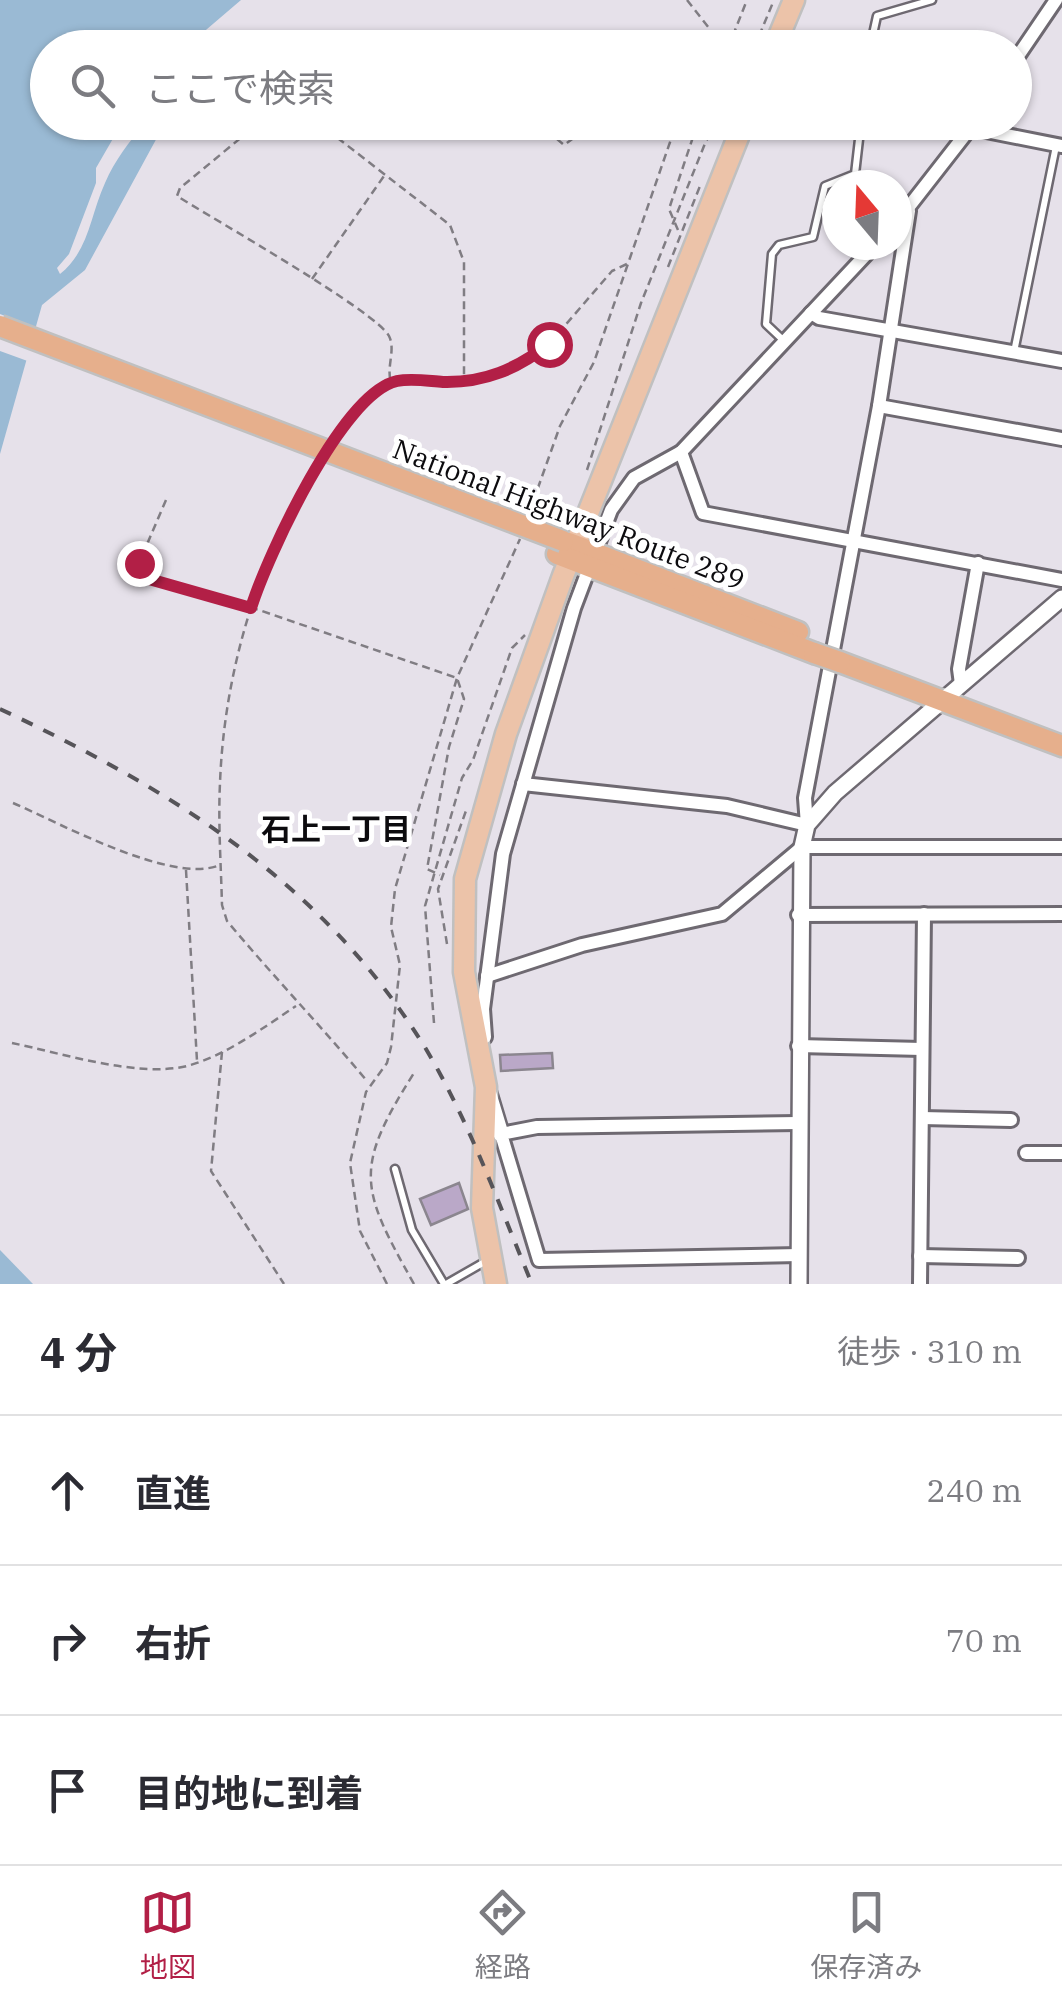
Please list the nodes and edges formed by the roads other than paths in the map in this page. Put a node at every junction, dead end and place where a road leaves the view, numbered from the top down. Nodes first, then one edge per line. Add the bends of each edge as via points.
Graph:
1 (794, 0) edge
2 (932, 0) edge
3 (1056, 0) edge
4 (782, 30) edge
5 (874, 30) edge
6 (1032, 35) edge
7 (1032, 139) edge
8 (737, 140) edge
9 (859, 140) edge
10 (962, 140) edge
11 (1059, 145) edge
12 (912, 207) edge
13 (861, 260) edge
14 (902, 260) edge
15 (811, 312) junction
16 (0, 326) edge
17 (892, 332) junction
18 (0, 340) edge
19 (784, 341) junction
20 (1014, 352) junction
21 (1062, 361) edge
22 (879, 406) junction
23 (1062, 439) edge
24 (681, 452) junction
25 (854, 540) junction
26 (574, 553) junction
27 (978, 563) junction
28 (1062, 580) edge
29 (1062, 598) edge
30 (950, 692) junction
31 (1062, 734) edge
32 (1062, 746) edge
33 (523, 784) junction
34 (807, 825) junction
35 (802, 847) junction
36 (1062, 847) edge
37 (924, 914) junction
38 (1062, 914) edge
39 (798, 915) junction
40 (487, 976) junction
41 (798, 1046) junction
42 (922, 1049) junction
43 (486, 1087) junction
44 (922, 1118) junction
45 (1011, 1120) dead end
46 (798, 1123) junction
47 (500, 1134) junction
48 (1026, 1153) dead end
49 (1062, 1153) edge
50 (395, 1169) dead end
51 (798, 1255) junction
52 (920, 1256) junction
53 (1018, 1258) dead end
54 (490, 1259) junction
55 (445, 1284) edge
56 (496, 1284) edge
57 (798, 1284) edge
58 (920, 1284) edge

1 - 4 main road
2 - 5 lane via 877,16
3 - 6 street
7 - 11 street
8 - 26 main road
9 - 19 lane via 855,174 825,186 813,237 774,248 766,324
10 - 12 street
11 - 20 lane
13 - 15 street
14 - 17 street
15 - 17 street
15 - 19 street
16 - 26 highway, National Highway Route 289, bridge
17 - 20 street
17 - 22 street
18 - 26 highway, National Highway Route 289
19 - 24 street
20 - 21 street
22 - 23 street
22 - 25 street
24 - 25 street via 703,512
24 - 26 street via 634,478
25 - 27 street
25 - 34 street via 804,798
26 - 30 highway, National Highway Route 289, bridge
26 - 33 street
26 - 43 main road via 506,734 466,879 464,972
27 - 28 street
27 - 30 street
29 - 30 street
30 - 31 highway, National Highway Route 289
30 - 32 highway, National Highway Route 289
30 - 34 street
33 - 34 street via 727,806
33 - 40 street via 502,854
34 - 35 street
35 - 36 street
35 - 39 street
35 - 40 street via 722,914
37 - 38 street
37 - 39 street
37 - 42 street
39 - 41 street
40 - 43 street
41 - 42 street
41 - 46 street
42 - 44 street
43 - 47 street
43 - 54 main road via 482,1208
44 - 45 street
44 - 52 street
46 - 47 street via 537,1126
46 - 51 street
47 - 51 street via 539,1260
48 - 49 street
50 - 55 lane via 412,1230
51 - 57 street
52 - 53 street
52 - 58 street
54 - 55 lane
54 - 56 main road

